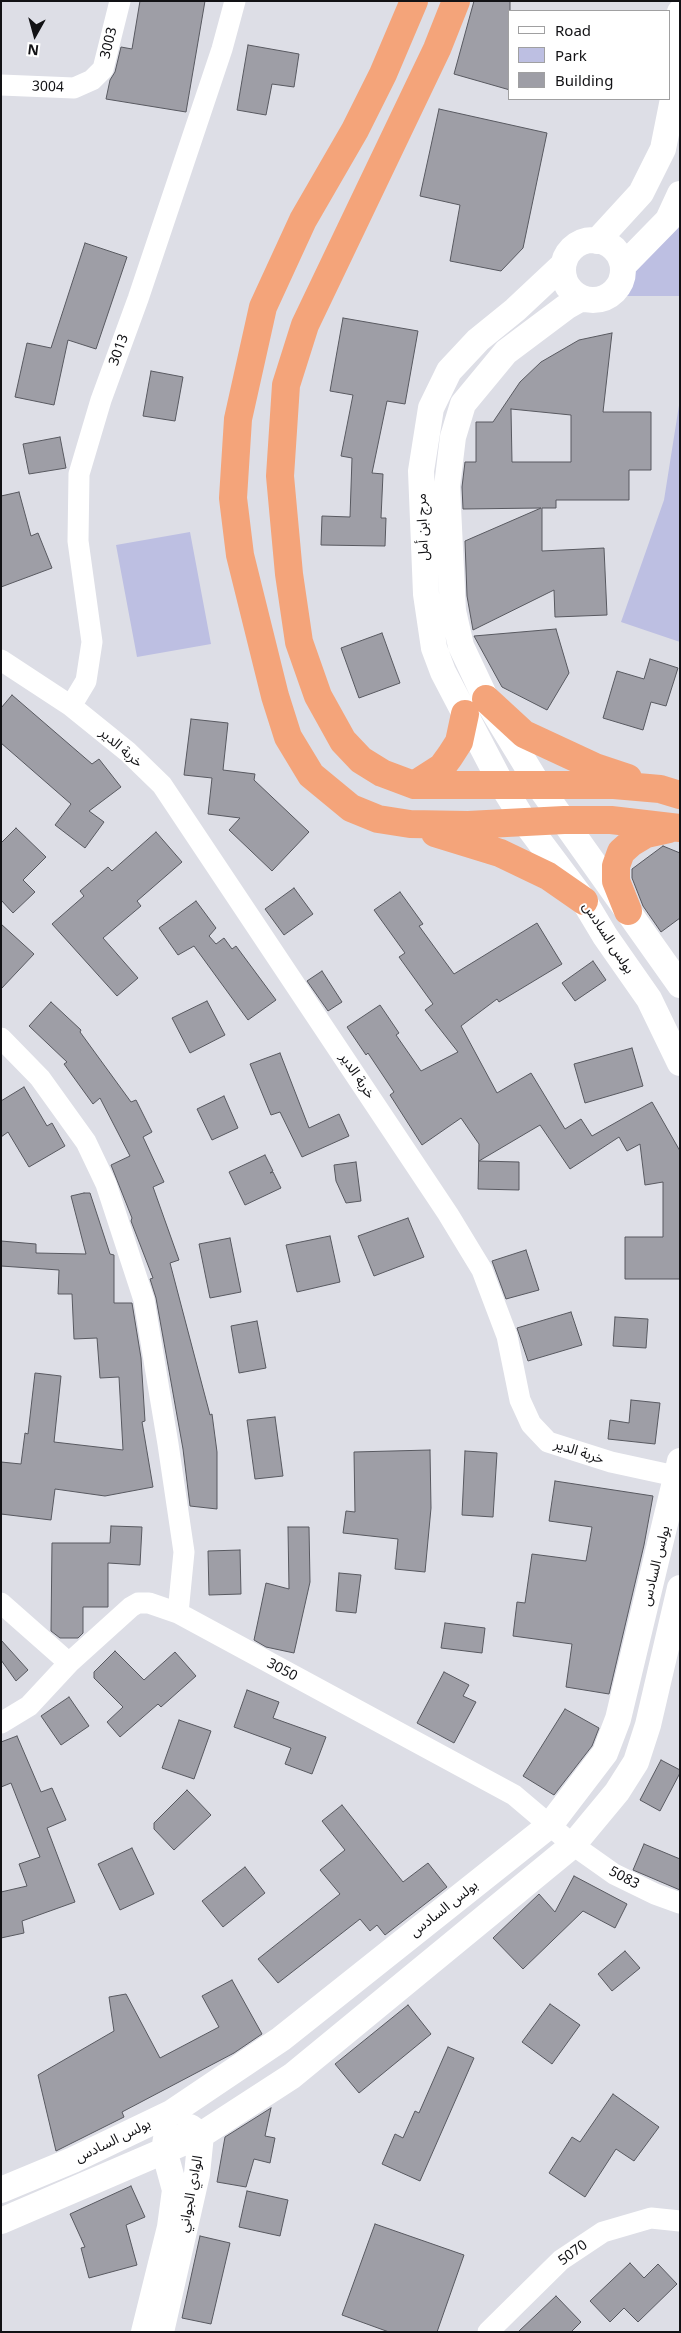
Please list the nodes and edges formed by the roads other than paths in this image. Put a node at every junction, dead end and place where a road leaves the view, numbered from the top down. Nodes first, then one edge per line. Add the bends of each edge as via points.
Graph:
1 (120, 1) edge
2 (235, 1) edge
3 (456, 1) edge
4 (411, 7) edge
5 (680, 12) edge
6 (92, 80) joint
7 (1, 85) edge
8 (680, 194) edge
9 (597, 240) junction
10 (563, 265) junction
11 (623, 266) junction
12 (582, 298) junction
13 (1, 660) edge
14 (71, 706) junction
15 (476, 706) junction
16 (414, 785) junction
17 (502, 785) junction
18 (539, 786) junction
19 (680, 795) edge
20 (564, 820) junction
21 (524, 821) junction
22 (410, 824) junction
23 (680, 829) edge
24 (584, 901) junction
25 (628, 911) junction
26 (680, 985) edge
27 (1, 1038) edge
28 (680, 1063) edge
29 (679, 1472) edge
30 (680, 1588) edge
31 (1, 1604) edge
32 (178, 1613) junction
33 (69, 1663) junction
34 (1, 1723) edge
35 (550, 1825) junction
36 (573, 1845) junction
37 (680, 1903) edge
38 (171, 2113) junction
39 (201, 2135) junction
40 (164, 2150) junction
41 (1, 2190) edge
42 (1, 2221) edge
43 (680, 2221) edge
44 (144, 2332) edge
45 (161, 2332) edge
46 (488, 2332) edge

1 - 6 street, 3003 via 103,69
2 - 14 street, 3013 via 219,58 101,400 79,474 78,541 92,642 86,681
3 - 16 highway via 437,49 305,325 286,384 280,476 288,574 299,642 318,696 343,740 361,760 382,773
4 - 22 highway via 355,130 303,220 263,307 238,419 233,498 240,555 288,737 311,775 351,808 378,818
5 - 9 street via 675,89 663,149 641,193
6 - 7 street, 3004 via 74,88
8 - 11 street via 668,220
9 - 10 street via 572,248
9 - 11 street via 616,250
10 - 12 street via 567,285
10 - 15 street, مرج ابن أمل via 472,346 448,372 430,408 421,472 426,594 434,648 443,672
11 - 12 street via 623,278 611,295 597,300
12 - 15 street, مرج ابن أمل via 506,352 462,404 453,437 447,486 453,611
13 - 14 street, خربة الدير
14 - 29 street, خربة الدير via 128,752 162,785 448,1214 482,1270 507,1336 520,1400 530,1424 548,1442 611,1462
15 - 16 highway via 459,742 442,767
15 - 17 street, مرج ابن أمل
15 - 18 street, مرج ابن أمل
15 - 19 highway via 524,734 595,767
16 - 17 highway
17 - 18 highway
17 - 21 street, مرج ابن أمل
18 - 19 highway via 614,785 660,789
18 - 20 street, مرج ابن أمل
20 - 21 highway
20 - 23 highway via 612,820
20 - 25 street
21 - 22 highway via 468,825
21 - 24 street, بولس السادس
22 - 24 highway via 500,853 548,876
23 - 25 highway via 646,834 621,852 616,866 616,881
24 - 28 street, بولس السادس via 648,998
25 - 26 street
27 - 32 street via 40,1078 86,1142 106,1184 144,1300 184,1552
29 - 35 street, بولس السادس via 618,1719 605,1754
30 - 36 street, بولس السادس via 648,1725 636,1762 617,1792
31 - 33 street
32 - 33 street, 3050 via 149,1603 138,1603
32 - 35 street, 3050 via 514,1795
33 - 34 street via 29,1706
35 - 36 street, 3050
35 - 38 street, بولس السادس via 281,2039
36 - 37 street, 5083 via 614,1874
36 - 39 street, بولس السادس via 292,2076
38 - 39 street
38 - 40 street, الوادي الجواني
38 - 41 street, بولس السادس
39 - 40 street, بولس السادس
39 - 45 street, الوادي الجواني via 197,2174
40 - 42 street, بولس السادس
40 - 44 street, الوادي الجواني via 175,2190 170,2227
43 - 46 street, 5070 via 651,2218 603,2232 561,2260

